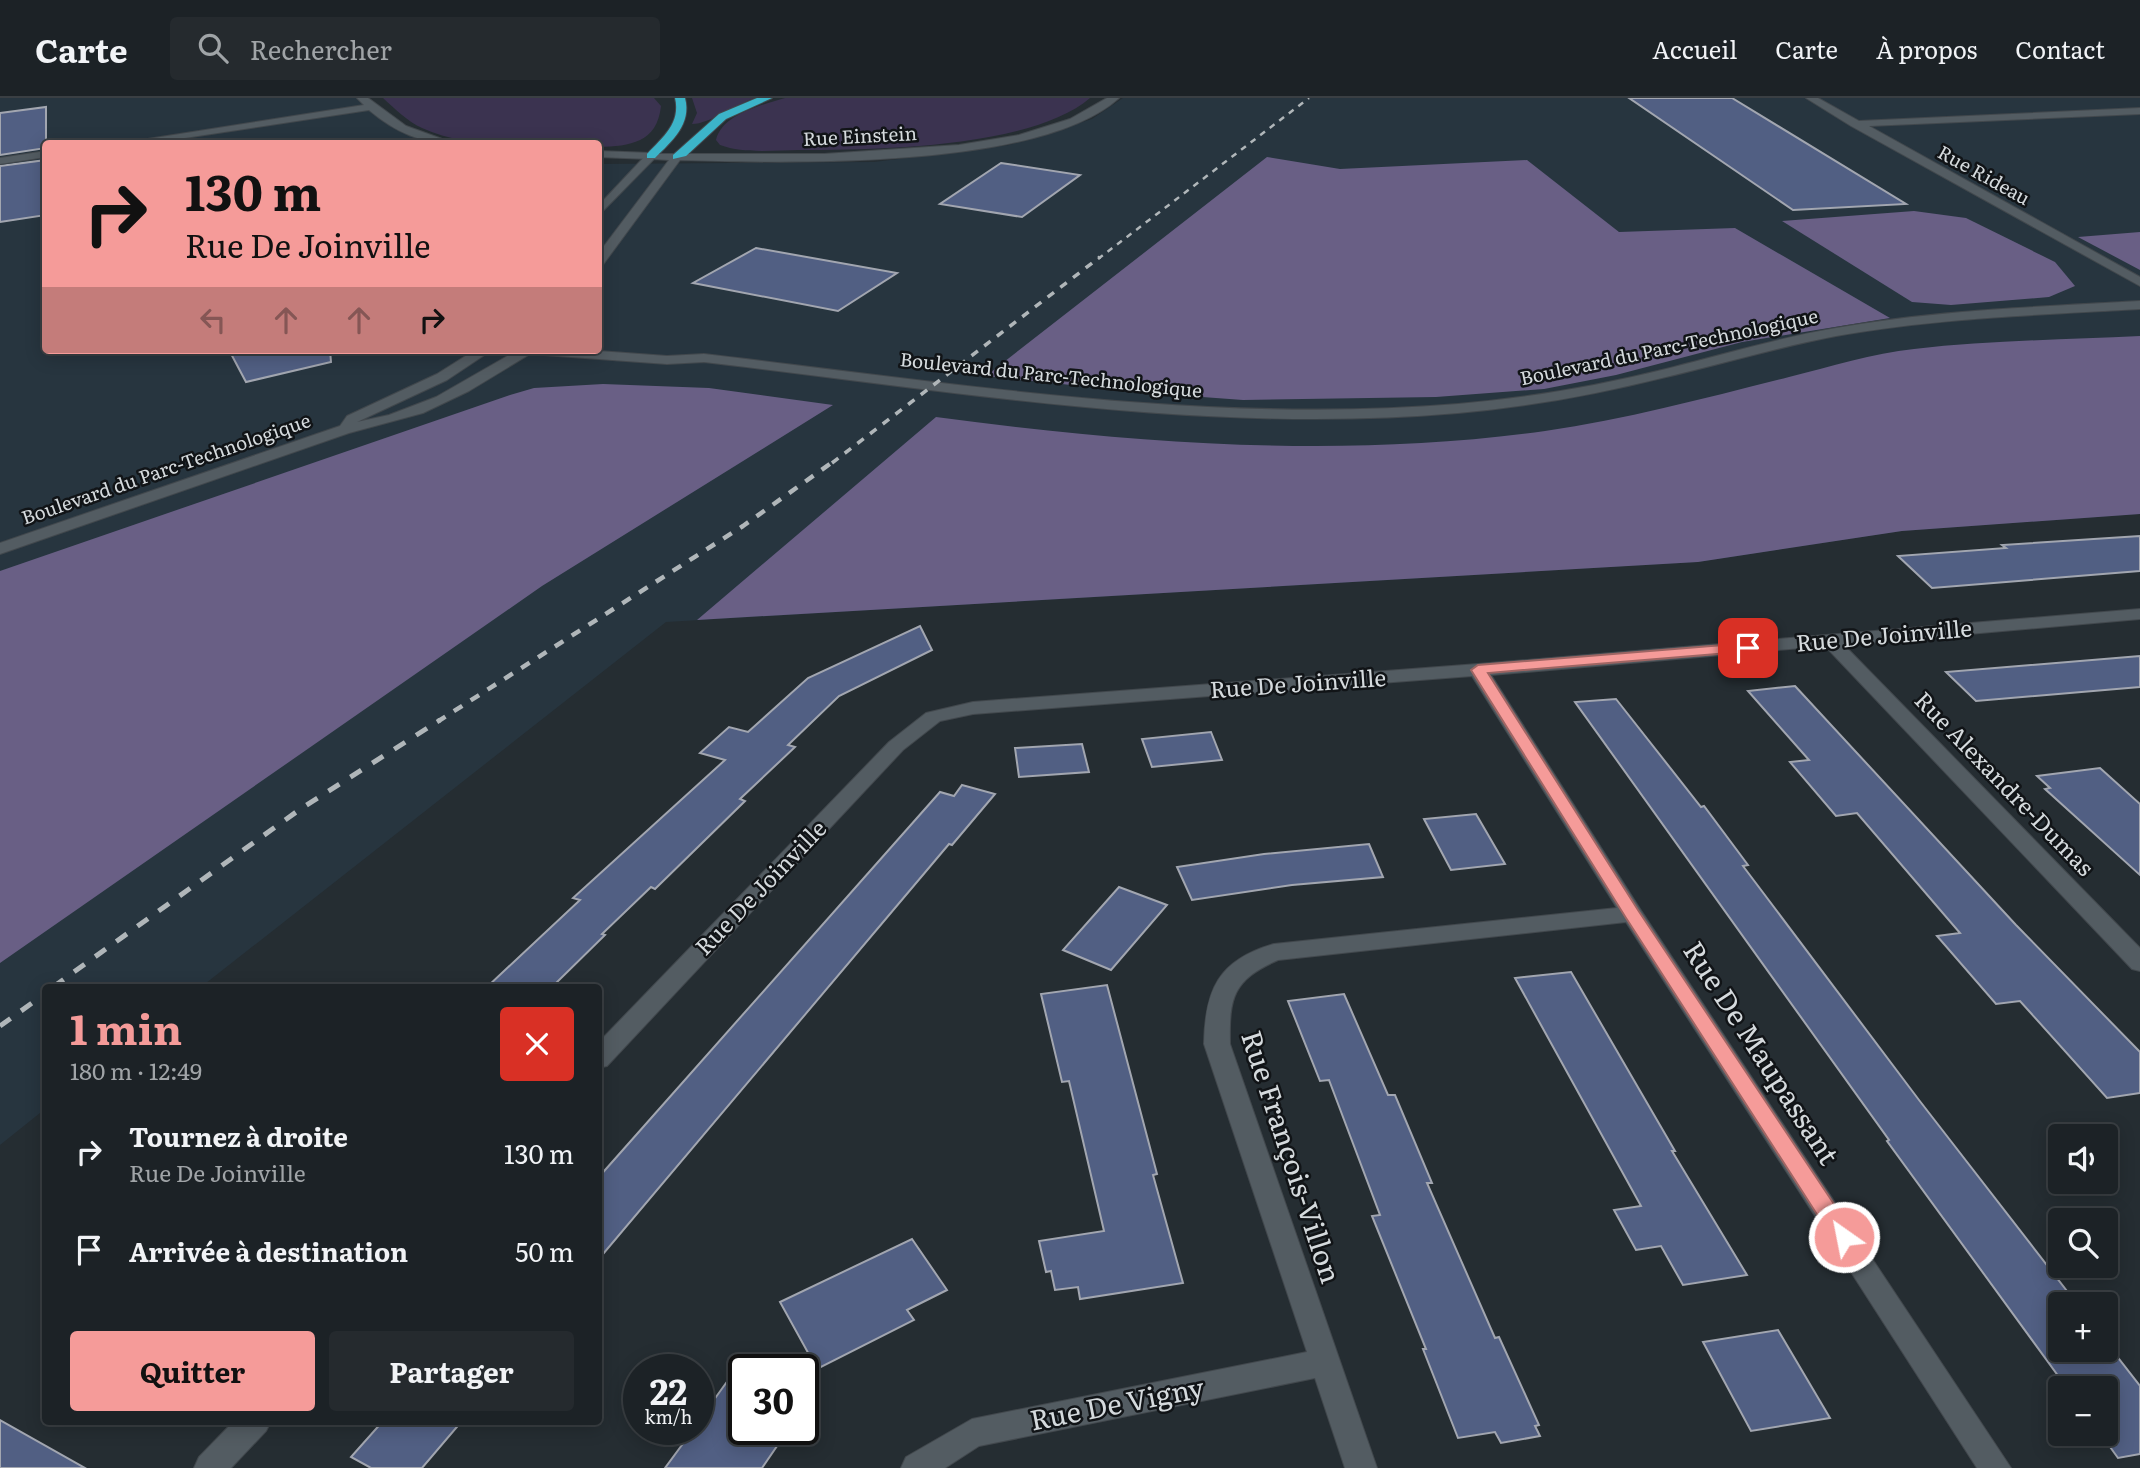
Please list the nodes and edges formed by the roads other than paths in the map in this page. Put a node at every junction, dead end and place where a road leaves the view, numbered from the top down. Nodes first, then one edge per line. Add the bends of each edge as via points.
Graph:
1 (362, 98) edge
2 (680, 98) edge
3 (767, 98) edge
4 (1114, 98) edge
5 (1811, 98) edge
6 (371, 107) junction
7 (2140, 111) edge
8 (1855, 124) junction
9 (148, 140) edge
10 (438, 140) edge
11 (602, 154) edge
12 (42, 155) edge
13 (651, 156) junction
14 (677, 157) junction
15 (0, 161) edge
16 (602, 209) edge
17 (602, 258) edge
18 (2140, 282) edge
19 (2140, 305) edge
20 (602, 341) edge
21 (479, 354) edge
22 (521, 354) edge
23 (583, 354) edge
24 (704, 358) junction
25 (346, 429) junction
26 (0, 549) edge
27 (2140, 614) edge
28 (1829, 641) junction
29 (1478, 670) junction
30 (1632, 914) junction
31 (2140, 963) edge
32 (602, 1055) edge
33 (1326, 1362) junction
34 (251, 1425) edge
35 (210, 1468) edge
36 (917, 1468) edge
37 (1361, 1468) edge
38 (1995, 1468) edge

1 - 6 street
2 - 13 highway via 682,118
3 - 14 highway via 712,124 693,147
4 - 14 street, Rue Einstein via 1057,127 949,149 855,156
5 - 8 street, Rue Rideau
6 - 9 street
6 - 10 street via 402,129
7 - 8 street
8 - 18 street, Rue Rideau
11 - 13 street, Rue Einstein
12 - 15 street
13 - 14 street, Rue Einstein
13 - 16 street
14 - 17 street
19 - 24 street, Boulevard du Parc-Technologique via 1910,321 1834,332 1611,386 1442,411 1378,414 1268,415 1096,404
20 - 24 street, Boulevard du Parc-Technologique via 676,349
21 - 25 street, Boulevard du Parc-Technologique via 442,377 352,419
22 - 25 street, Boulevard du Parc-Technologique via 441,399 375,426
23 - 24 street, Boulevard du Parc-Technologique
25 - 26 street, Boulevard du Parc-Technologique
27 - 28 street, Rue De Joinville
28 - 29 street, Rue De Joinville
28 - 31 street, Rue Alexandre-Dumas
29 - 30 street, Rue De Maupassant
29 - 32 street, Rue De Joinville via 973,708 933,718 896,746
30 - 33 street, Rue François-Villon via 1273,952 1244,964 1227,983 1216,1009 1217,1044
30 - 38 street, Rue De Maupassant
33 - 36 street, Rue De Vigny via 972,1433
33 - 37 street, Rue François-Villon
34 - 35 street

